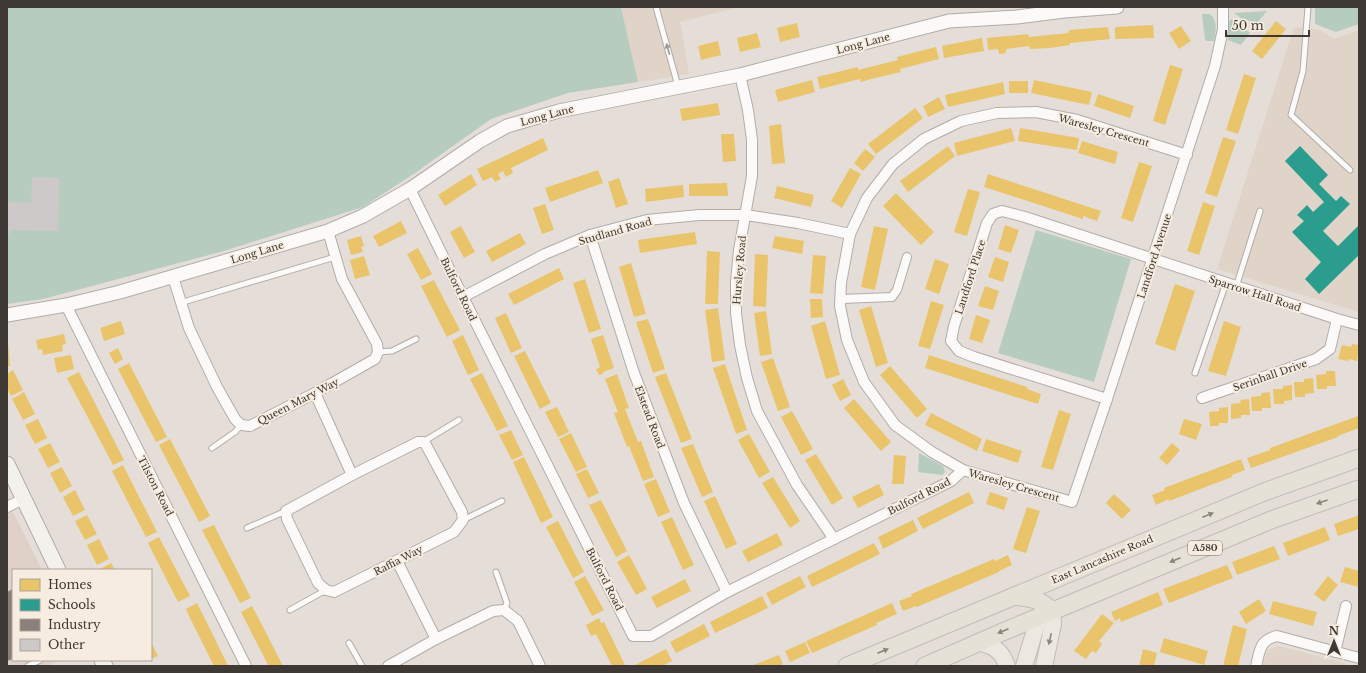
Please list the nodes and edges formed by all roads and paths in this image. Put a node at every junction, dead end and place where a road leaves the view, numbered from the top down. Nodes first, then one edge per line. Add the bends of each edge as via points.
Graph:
1 (656, 7) edge
2 (1117, 7) edge
3 (1223, 7) edge
4 (1308, 7) edge
5 (740, 75) junction
6 (678, 87) junction
7 (1187, 155) junction
8 (1350, 170) dead end
9 (410, 189) junction
10 (1260, 210) dead end
11 (746, 215) junction
12 (328, 231) junction
13 (850, 234) junction
14 (590, 235) junction
15 (335, 257) junction
16 (908, 257) dead end
17 (1152, 259) junction
18 (173, 277) junction
19 (1226, 283) junction
20 (1236, 287) junction
21 (463, 297) junction
22 (841, 298) junction
23 (180, 303) junction
24 (66, 305) junction
25 (7, 315) edge
26 (1337, 319) junction
27 (1359, 325) edge
28 (416, 339) dead end
29 (378, 352) junction
30 (1194, 373) dead end
31 (315, 393) junction
32 (1202, 398) dead end
33 (1107, 399) junction
34 (459, 420) dead end
35 (241, 425) junction
36 (422, 442) junction
37 (212, 448) dead end
38 (1359, 458) edge
39 (7, 464) edge
40 (963, 470) junction
41 (352, 475) junction
42 (1359, 489) edge
43 (23, 499) junction
44 (502, 501) dead end
45 (1072, 502) joint
46 (7, 507) edge
47 (286, 511) junction
48 (463, 520) junction
49 (247, 528) dead end
50 (834, 539) junction
51 (397, 561) junction
52 (58, 569) edge
53 (496, 572) dead end
54 (1056, 578) junction
55 (326, 590) junction
56 (727, 592) junction
57 (1014, 596) junction
58 (1346, 606) dead end
59 (290, 610) dead end
60 (504, 610) junction
61 (1045, 610) junction
62 (436, 639) junction
63 (349, 642) dead end
64 (979, 642) junction
65 (1335, 652) junction
66 (1359, 658) edge
67 (38, 661) edge
68 (28, 666) edge
69 (246, 666) edge
70 (362, 666) edge
71 (388, 666) edge
72 (540, 666) edge
73 (847, 666) edge
74 (924, 666) edge
75 (1007, 666) edge
76 (1024, 666) edge
77 (1044, 666) edge
78 (1256, 666) edge

6 -> 1 lane
2 - 5 street, Long Lane via 949,21
3 - 7 street, Landford Avenue via 1223,29 1215,66
4 - 8 lane via 1303,71 1291,115
5 - 6 street, Long Lane
5 - 11 street, Hursley Road via 752,140 752,176
6 - 9 street, Long Lane via 559,110 508,126 480,141
7 - 13 street, Waresley Crescent via 1077,120 1036,112 997,113 961,121 924,139 893,164 867,198
7 - 17 street, Landford Avenue
9 - 12 street, Long Lane via 363,216
9 - 21 street, Bulford Road
10 - 20 lane
11 - 13 street, Studland Road
11 - 14 street, Studland Road via 699,215 647,220
11 - 50 street, Hursley Road via 739,250 736,313 747,378 757,411 797,485
12 - 15 street
12 - 18 street, Long Lane
13 - 22 street, Waresley Crescent via 841,283
14 - 21 street, Studland Road via 545,254
14 - 56 street, Elstead Road via 634,373 684,503
15 - 23 lane
15 - 29 street via 342,278
16 - 22 street via 897,290 892,297
17 - 19 street, Sparrow Hall Road
17 - 33 street, Landford Avenue
17 - 33 street, Landford Place via 1002,211 993,214 987,223 951,342 959,351 974,357
18 - 23 street
18 - 24 street, Long Lane
19 - 20 street, Sparrow Hall Road
19 - 30 lane
20 - 26 street, Sparrow Hall Road
21 - 56 street, Bulford Road via 634,636 650,636
22 - 40 street, Waresley Crescent via 840,306 847,340 864,382 895,425 932,452
23 - 35 street via 217,387
24 - 25 street, Long Lane
24 - 69 street, Tilston Road
26 - 27 street, Sparrow Hall Road
26 - 32 street, Serinhall Drive via 1330,349 1316,360
28 - 29 lane via 392,351
29 - 31 street, Queen Mary Way via 375,358
31 - 35 street, Queen Mary Way via 250,426
31 - 41 street
33 - 45 street, Landford Avenue
34 - 36 lane
35 - 37 lane
36 - 41 street
36 - 48 street via 462,512
54 -> 38 highway, East Lancashire Road via 1264,492
39 - 43 main road
40 - 45 street, Waresley Crescent
40 - 50 street, Bulford Road via 951,481
41 - 47 street
42 -> 61 highway, A580 via 1271,520
43 - 46 street
43 - 52 main road
44 - 48 lane
47 - 49 lane
47 - 55 street via 286,519 318,583
48 - 51 street, Raffia Way via 454,532
50 - 56 street, Bulford Road
51 - 55 street, Raffia Way via 334,592
51 - 62 street
53 - 60 lane via 507,603
54 - 57 highway, East Lancashire Road
54 - 61 highway
55 - 59 lane
57 - 61 highway via 1030,598
73 -> 57 highway, East Lancashire Road
58 - 65 street
60 - 62 street via 493,611
60 - 72 street via 518,621
61 -> 64 highway, A580
61 - 76 main road
61 -> 77 main road via 1053,624
62 - 71 street
63 - 70 lane
64 - 74 highway, A580
64 - 75 main road via 999,651
65 - 66 street
65 - 78 street via 1277,636 1268,638 1262,644
67 - 68 lane

